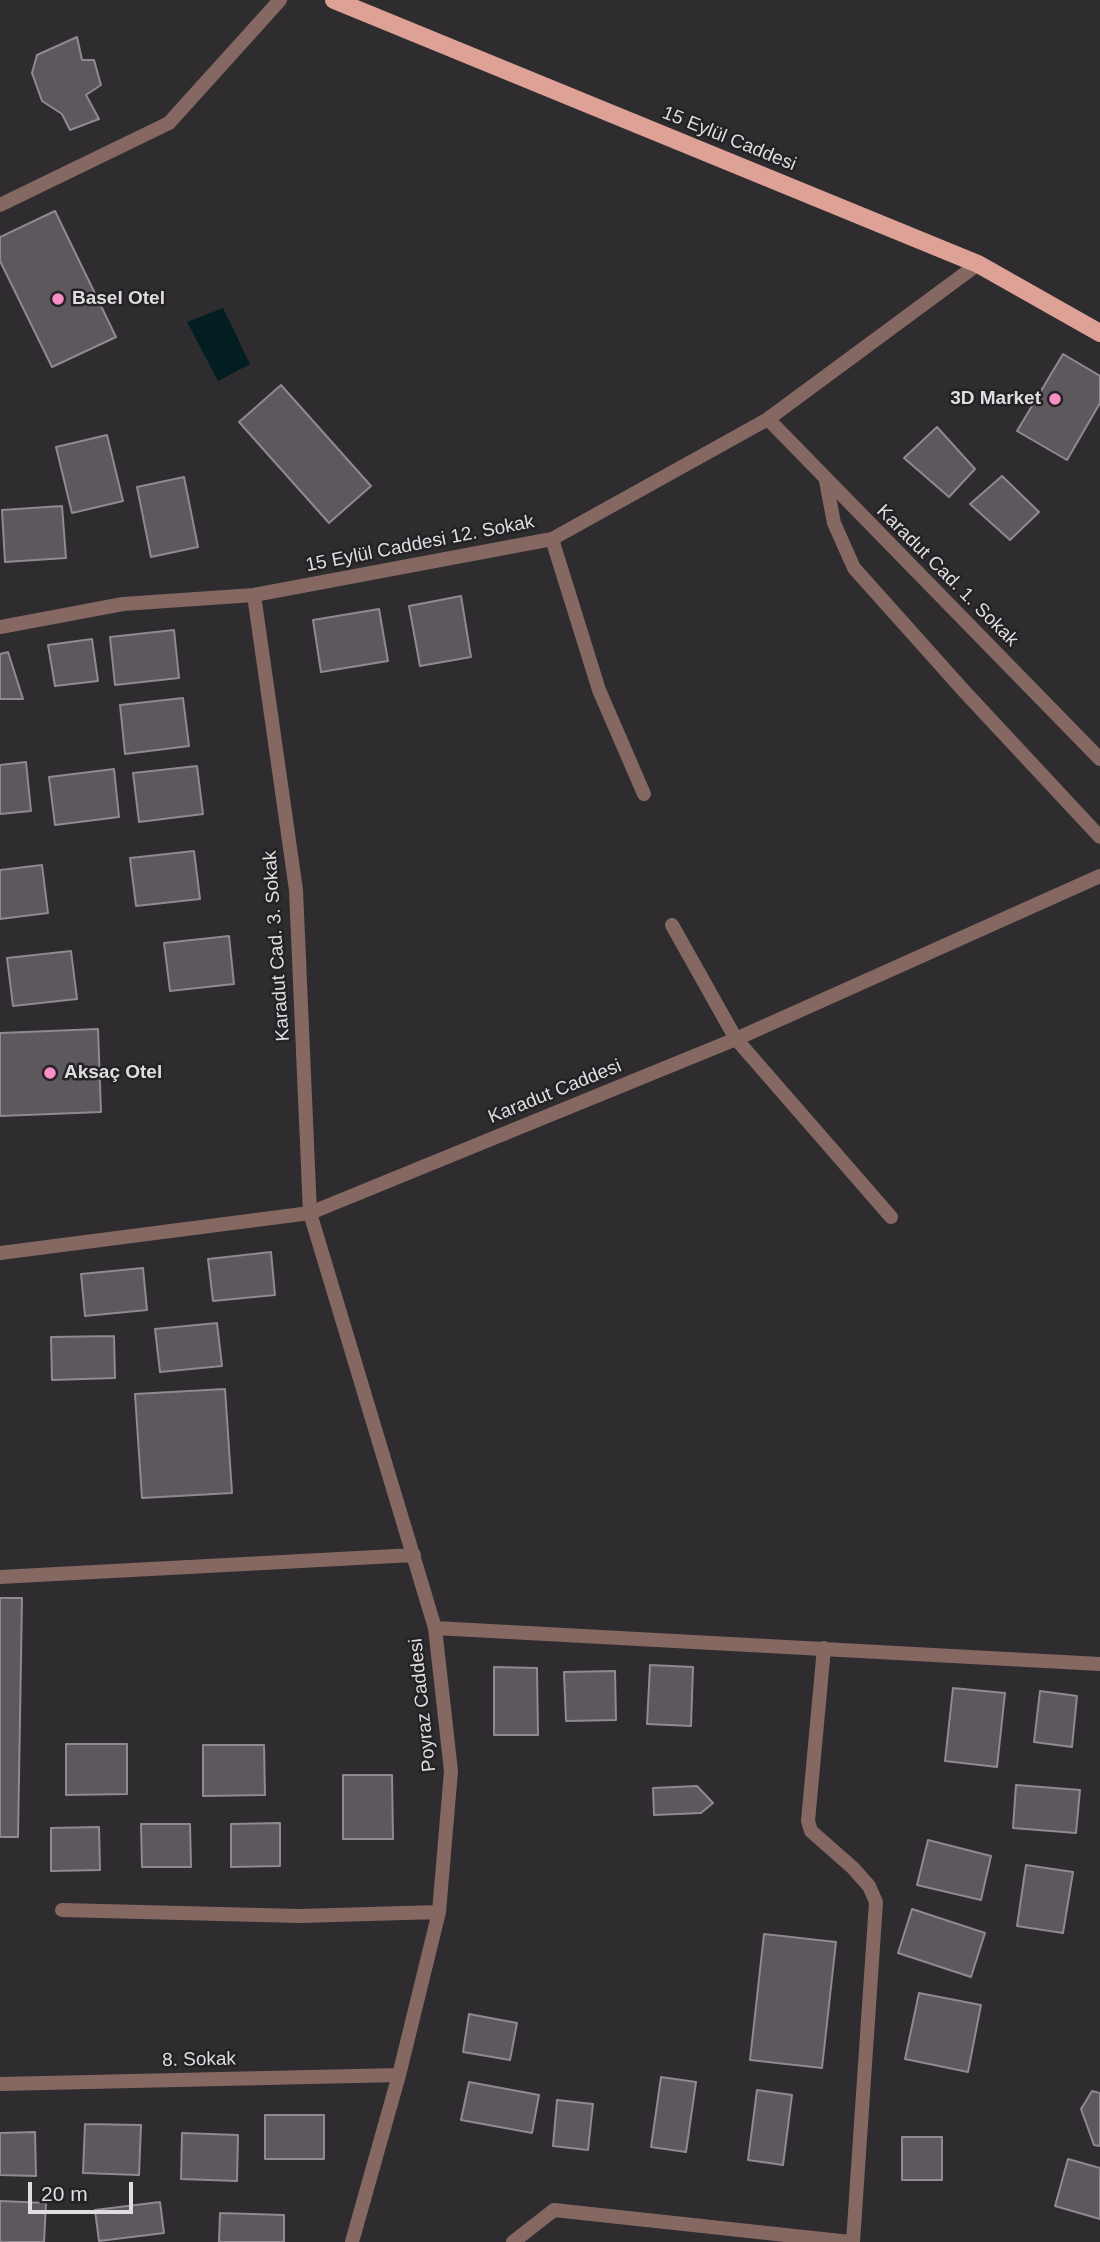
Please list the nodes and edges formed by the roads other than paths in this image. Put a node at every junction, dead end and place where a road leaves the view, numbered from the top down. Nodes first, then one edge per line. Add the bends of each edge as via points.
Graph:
1 (280, 0) edge
2 (334, 0) edge
3 (0, 205) edge
4 (978, 264) junction
5 (1100, 333) edge
6 (768, 419) junction
7 (826, 480) junction
8 (552, 539) junction
9 (254, 595) junction
10 (0, 627) edge
11 (1100, 758) edge
12 (644, 794) dead end
13 (1100, 836) edge
14 (1100, 876) edge
15 (672, 926) dead end
16 (736, 1038) junction
17 (310, 1213) junction
18 (891, 1217) dead end
19 (0, 1252) edge
20 (414, 1555) junction
21 (0, 1577) edge
22 (435, 1628) junction
23 (824, 1648) junction
24 (1100, 1664) edge
25 (62, 1910) dead end
26 (439, 1912) junction
27 (399, 2075) junction
28 (0, 2084) edge
29 (352, 2242) edge
30 (513, 2242) edge
31 (851, 2242) edge

1 - 3 street via 169,123
2 - 4 main road, 15 Eylül Caddesi
4 - 5 main road, 15 Eylül Caddesi
4 - 6 street, 15 Eylül Caddesi 12. Sokak
6 - 7 street, Karadut Cad. 1. Sokak
6 - 8 street, 15 Eylül Caddesi 12. Sokak
7 - 11 street, Karadut Cad. 1. Sokak
7 - 13 street via 834,523 854,568
8 - 9 street, 15 Eylül Caddesi 12. Sokak
8 - 12 street via 599,690
9 - 10 street, 15 Eylül Caddesi 12. Sokak via 123,604
9 - 17 street, Karadut Cad. 3. Sokak via 296,890
14 - 16 street, Karadut Caddesi
15 - 16 street
16 - 17 street, Karadut Caddesi
16 - 18 street
17 - 19 street, Karadut Caddesi
17 - 20 street, Poyraz Caddesi
20 - 21 street
20 - 22 street, Poyraz Caddesi
22 - 23 street
22 - 26 street, Poyraz Caddesi via 451,1771
23 - 24 street
23 - 31 street via 808,1821 811,1831 869,1886 876,1902
25 - 26 street via 300,1916
26 - 27 street, Poyraz Caddesi
27 - 28 street, 8. Sokak
27 - 29 street, Poyraz Caddesi
30 - 31 street via 554,2210

